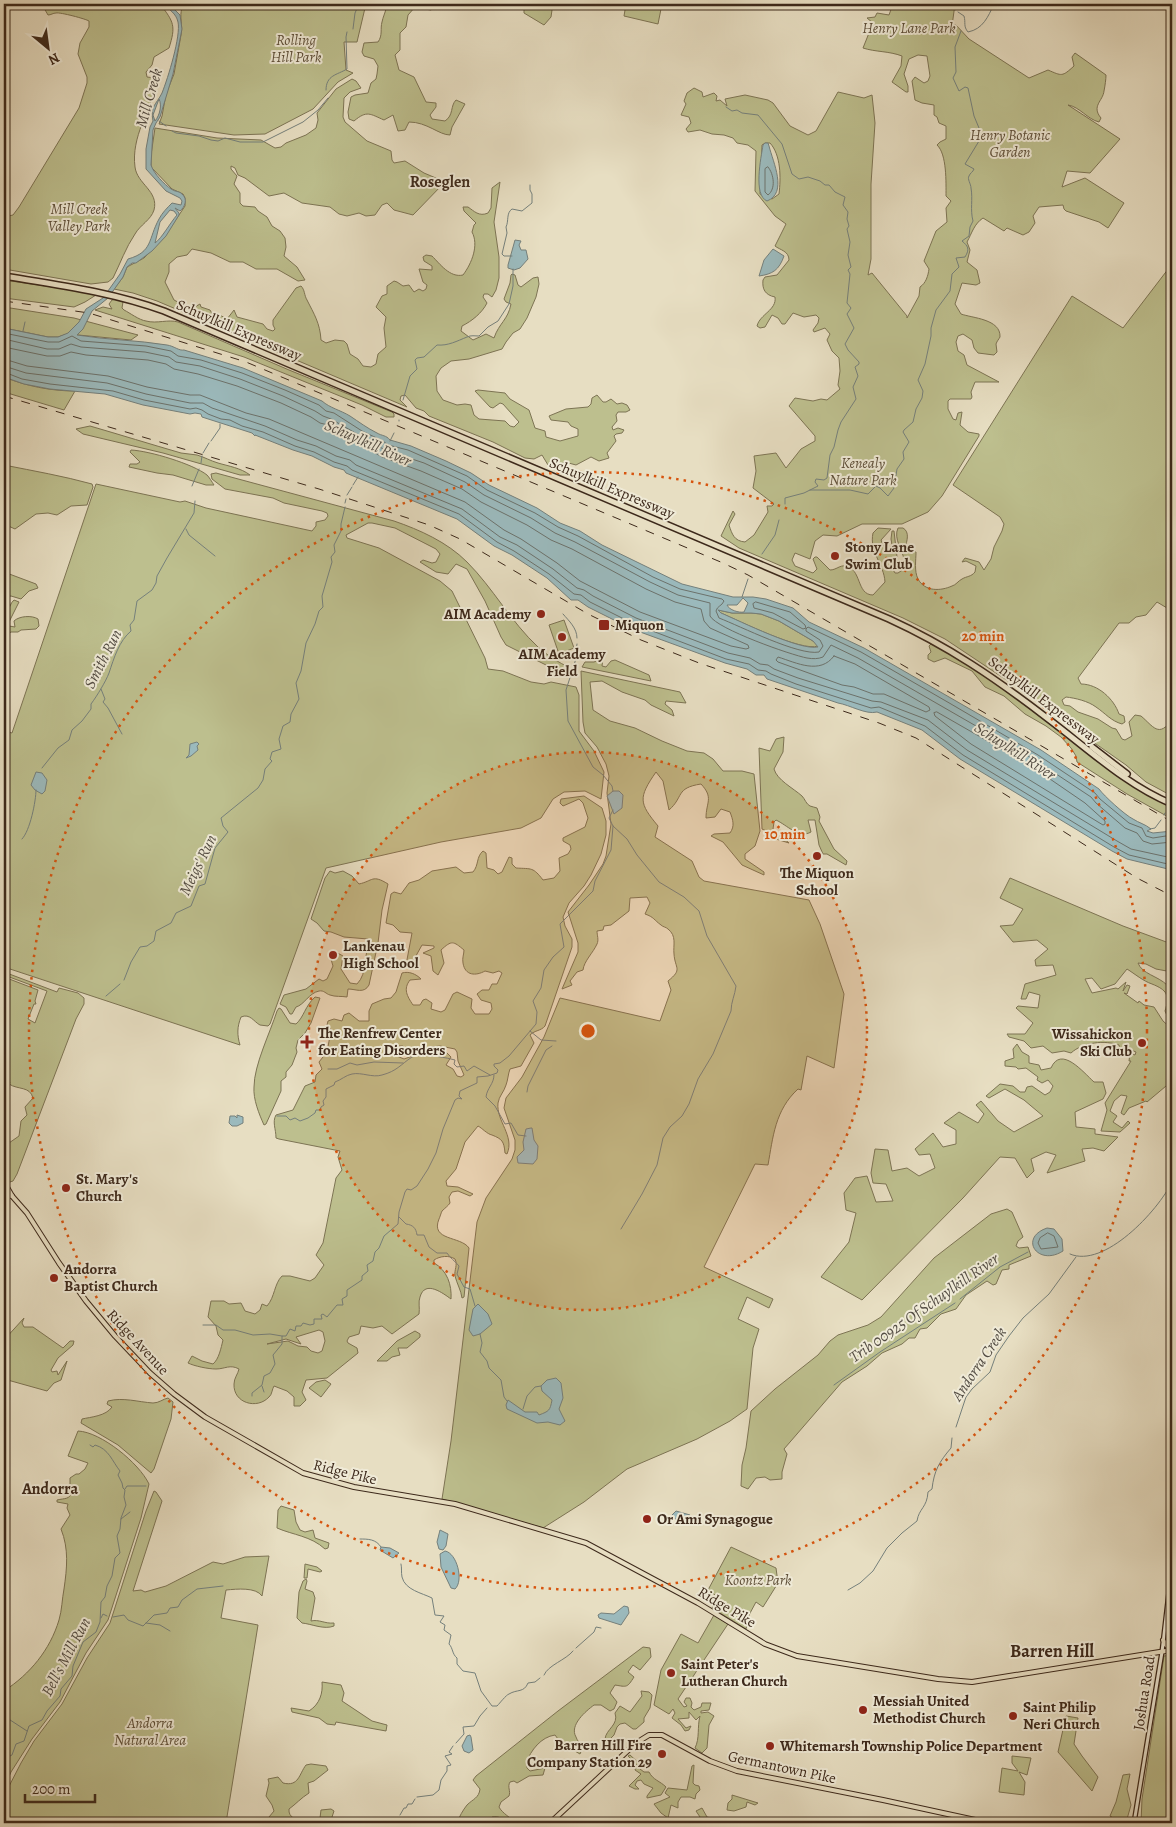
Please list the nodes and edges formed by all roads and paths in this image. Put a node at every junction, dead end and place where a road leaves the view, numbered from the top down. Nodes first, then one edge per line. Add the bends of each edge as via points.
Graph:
1 (4, 274) edge
2 (1172, 802) edge
3 (4, 1182) edge
4 (4, 1194) edge
5 (12, 1196) junction
6 (285, 1464) joint
7 (1172, 1566) edge
8 (1163, 1640) junction
9 (1172, 1650) edge
10 (1162, 1652) junction
11 (550, 1823) edge
12 (989, 1823) edge
13 (1134, 1823) edge

1 - 2 highway, Schuylkill Expressway via 89,288 166,309 900,620 991,671 1137,782
3 - 5 main road, Ridge Avenue
4 - 5 main road
5 - 6 main road, Ridge Avenue via 86,1301 150,1373 206,1418
6 - 10 main road, Ridge Pike via 336,1483 455,1504 586,1543 698,1602 765,1644 797,1656 972,1682
7 - 8 main road, Joshua Road
8 - 9 main road
8 - 10 main road, Joshua Road
9 - 10 main road, Ridge Pike
10 - 13 main road, Joshua Road
11 - 12 main road, Germantown Pike via 636,1743 655,1734 666,1736 737,1772

